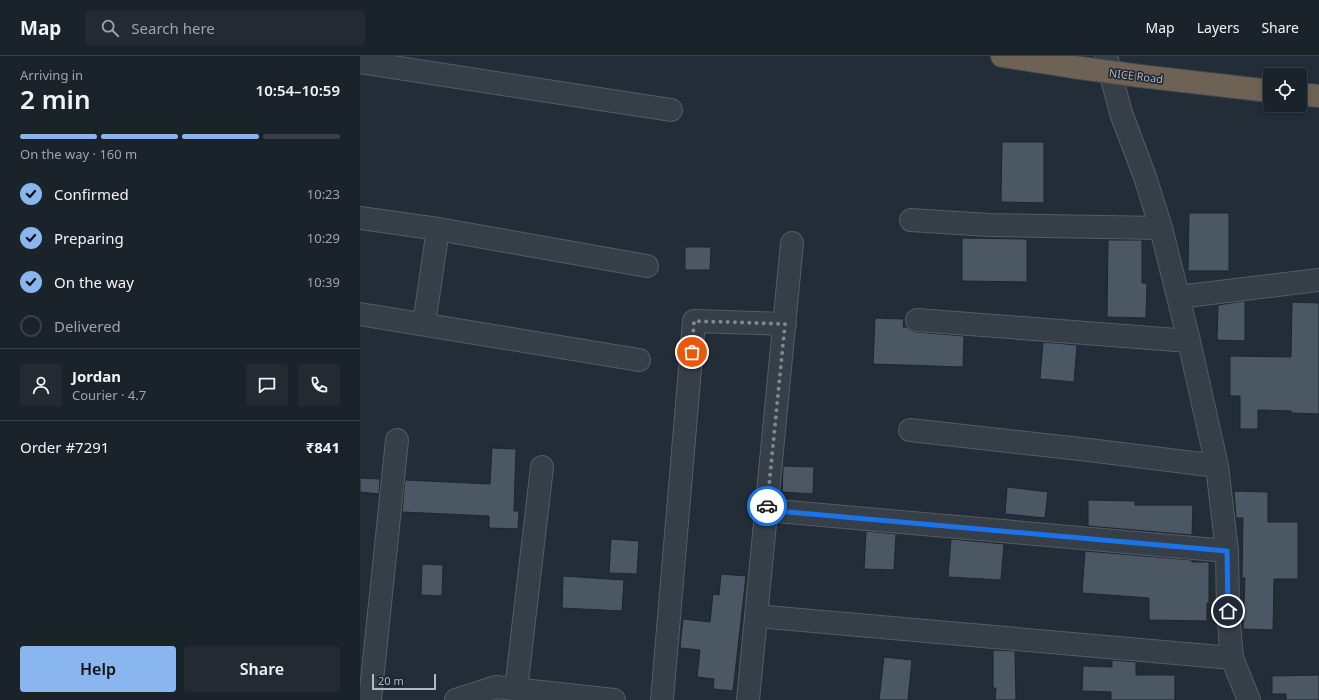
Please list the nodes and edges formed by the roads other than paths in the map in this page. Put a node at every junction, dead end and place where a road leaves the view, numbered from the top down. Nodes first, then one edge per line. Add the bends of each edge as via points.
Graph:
1 (1002, 56) edge
2 (1106, 56) edge
3 (360, 62) edge
4 (1263, 90) edge
5 (1307, 95) edge
6 (1319, 96) edge
7 (671, 110) dead end
8 (360, 218) edge
9 (911, 220) dead end
10 (1161, 228) junction
11 (438, 229) junction
12 (792, 243) dead end
13 (647, 266) dead end
14 (1319, 280) edge
15 (1178, 297) junction
16 (360, 314) edge
17 (917, 320) dead end
18 (424, 324) junction
19 (785, 324) junction
20 (1189, 341) junction
21 (639, 360) dead end
22 (910, 430) dead end
23 (397, 440) dead end
24 (1217, 466) junction
25 (542, 467) dead end
26 (766, 510) junction
27 (1227, 551) junction
28 (756, 616) junction
29 (1232, 658) junction
30 (516, 689) junction
31 (584, 698) edge
32 (370, 700) edge
33 (457, 700) edge
34 (614, 700) edge
35 (662, 700) edge
36 (748, 700) edge
37 (1249, 700) edge

1 - 4 highway, NICE Road, bridge via 1073,68
2 - 10 street via 1121,113
3 - 7 street
5 - 6 highway
8 - 11 street
9 - 10 street via 989,225
10 - 15 street
11 - 13 street
11 - 18 street
12 - 19 street
14 - 15 street
15 - 20 street
16 - 18 street
17 - 20 street
18 - 21 street
19 - 26 street
19 - 35 street via 694,321
20 - 24 street
22 - 24 street
23 - 32 street
24 - 27 street
25 - 30 street
26 - 27 street
26 - 28 street
27 - 29 street
28 - 29 street
28 - 36 street
29 - 37 street
30 - 31 street
30 - 33 street via 496,687
31 - 34 street

